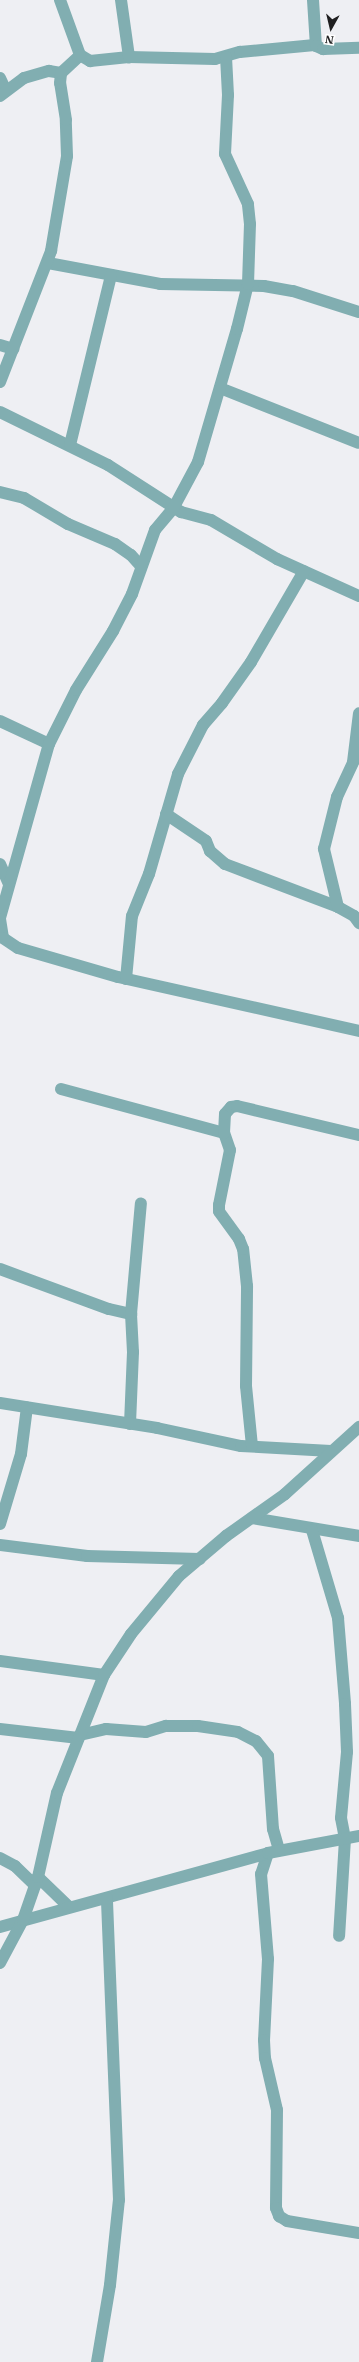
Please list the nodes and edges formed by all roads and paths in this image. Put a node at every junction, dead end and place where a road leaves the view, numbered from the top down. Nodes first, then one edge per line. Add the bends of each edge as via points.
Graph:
1 (60, 0) edge
2 (121, 0) edge
3 (313, 0) edge
4 (314, 45) junction
5 (359, 48) edge
6 (80, 55) junction
7 (128, 57) junction
8 (226, 57) junction
9 (61, 73) junction
10 (0, 78) edge
11 (3, 94) edge
12 (48, 263) junction
13 (111, 275) junction
14 (248, 284) junction
15 (359, 312) edge
16 (0, 345) edge
17 (13, 349) junction
18 (0, 382) edge
19 (220, 388) junction
20 (0, 412) edge
21 (359, 443) edge
22 (70, 445) junction
23 (0, 492) edge
24 (174, 507) junction
25 (142, 566) junction
26 (304, 571) junction
27 (359, 596) edge
28 (359, 713) edge
29 (0, 721) edge
30 (49, 744) junction
31 (166, 814) junction
32 (15, 861) junction
33 (0, 864) edge
34 (9, 884) junction
35 (338, 907) junction
36 (0, 919) edge
37 (359, 923) edge
38 (0, 930) edge
39 (5, 946) edge
40 (126, 979) junction
41 (359, 1031) edge
42 (61, 1089) dead end
43 (224, 1133) junction
44 (359, 1134) edge
45 (141, 1203) dead end
46 (0, 1269) edge
47 (131, 1314) junction
48 (0, 1403) edge
49 (27, 1407) junction
50 (130, 1424) junction
51 (359, 1427) edge
52 (252, 1446) junction
53 (331, 1452) junction
54 (252, 1518) junction
55 (0, 1524) edge
56 (312, 1530) junction
57 (359, 1536) edge
58 (0, 1545) edge
59 (200, 1558) junction
60 (0, 1661) edge
61 (104, 1675) junction
62 (88, 1713) junction
63 (0, 1729) edge
64 (106, 1729) junction
65 (79, 1737) junction
66 (359, 1836) edge
67 (345, 1839) junction
68 (274, 1852) junction
69 (0, 1858) edge
70 (242, 1860) junction
71 (261, 1874) junction
72 (37, 1881) junction
73 (107, 1898) junction
74 (69, 1907) junction
75 (23, 1920) junction
76 (0, 1927) edge
77 (339, 1936) dead end
78 (0, 1963) edge
79 (359, 2233) edge
80 (97, 2362) edge

1 - 6 street
2 - 7 street
3 - 4 street
4 - 5 street via 323,49
4 - 8 street via 240,52
6 - 7 street via 94,61
6 - 9 street
7 - 8 street
8 - 14 street via 228,95 224,148 227,163 248,204 251,250
9 - 11 street via 40,73 24,78
9 - 12 street via 67,156
10 - 11 street
12 - 13 street
12 - 17 street
13 - 14 street via 160,284
13 - 22 street
14 - 15 street via 293,291
14 - 19 street
16 - 17 street
17 - 18 street
19 - 21 street
19 - 24 street via 198,462
20 - 22 street
22 - 24 street via 108,465
23 - 25 street via 24,498 56,518 115,544
24 - 25 street via 155,530
24 - 26 street via 211,520 241,539
25 - 30 street via 113,631 76,690
26 - 27 street
26 - 31 street via 251,662 222,703 202,725 178,774
28 - 35 street via 353,762 337,797 324,849
29 - 30 street
30 - 32 street
31 - 35 street via 206,841 210,851 225,864
31 - 40 street via 132,916
32 - 33 street
32 - 34 street
33 - 34 street
34 - 36 street
35 - 37 street via 354,916
36 - 38 street
38 - 39 street
39 - 40 street
40 - 41 street
42 - 43 street
43 - 44 street via 225,1114 231,1107 237,1106
43 - 52 street via 230,1150 219,1211 243,1249 247,1286 246,1386
45 - 47 street
46 - 47 street via 109,1309
47 - 50 street via 133,1352
48 - 49 street
49 - 50 street
49 - 55 street via 21,1454
50 - 52 street via 206,1440
51 - 53 street
52 - 53 street
53 - 54 street via 285,1494
54 - 56 street
54 - 59 street
56 - 57 street
56 - 67 street via 338,1618 347,1752 341,1818
58 - 59 street via 87,1556
59 - 61 street via 179,1576 132,1634
60 - 61 street
61 - 62 street
62 - 64 street
62 - 65 street
63 - 65 street
64 - 65 street
64 - 68 street via 146,1732 166,1726 198,1726 238,1732 256,1741 268,1756
65 - 72 street via 57,1793
66 - 67 street
67 - 68 street
67 - 77 street
68 - 70 street
68 - 71 street
69 - 72 street
70 - 71 street
70 - 73 street
71 - 79 street via 268,1959 264,2058 277,2110 276,2208 279,2216 287,2221
72 - 74 street
72 - 75 street
73 - 74 street
73 - 80 street via 119,2200 110,2285
74 - 75 street
75 - 76 street
75 - 78 street

